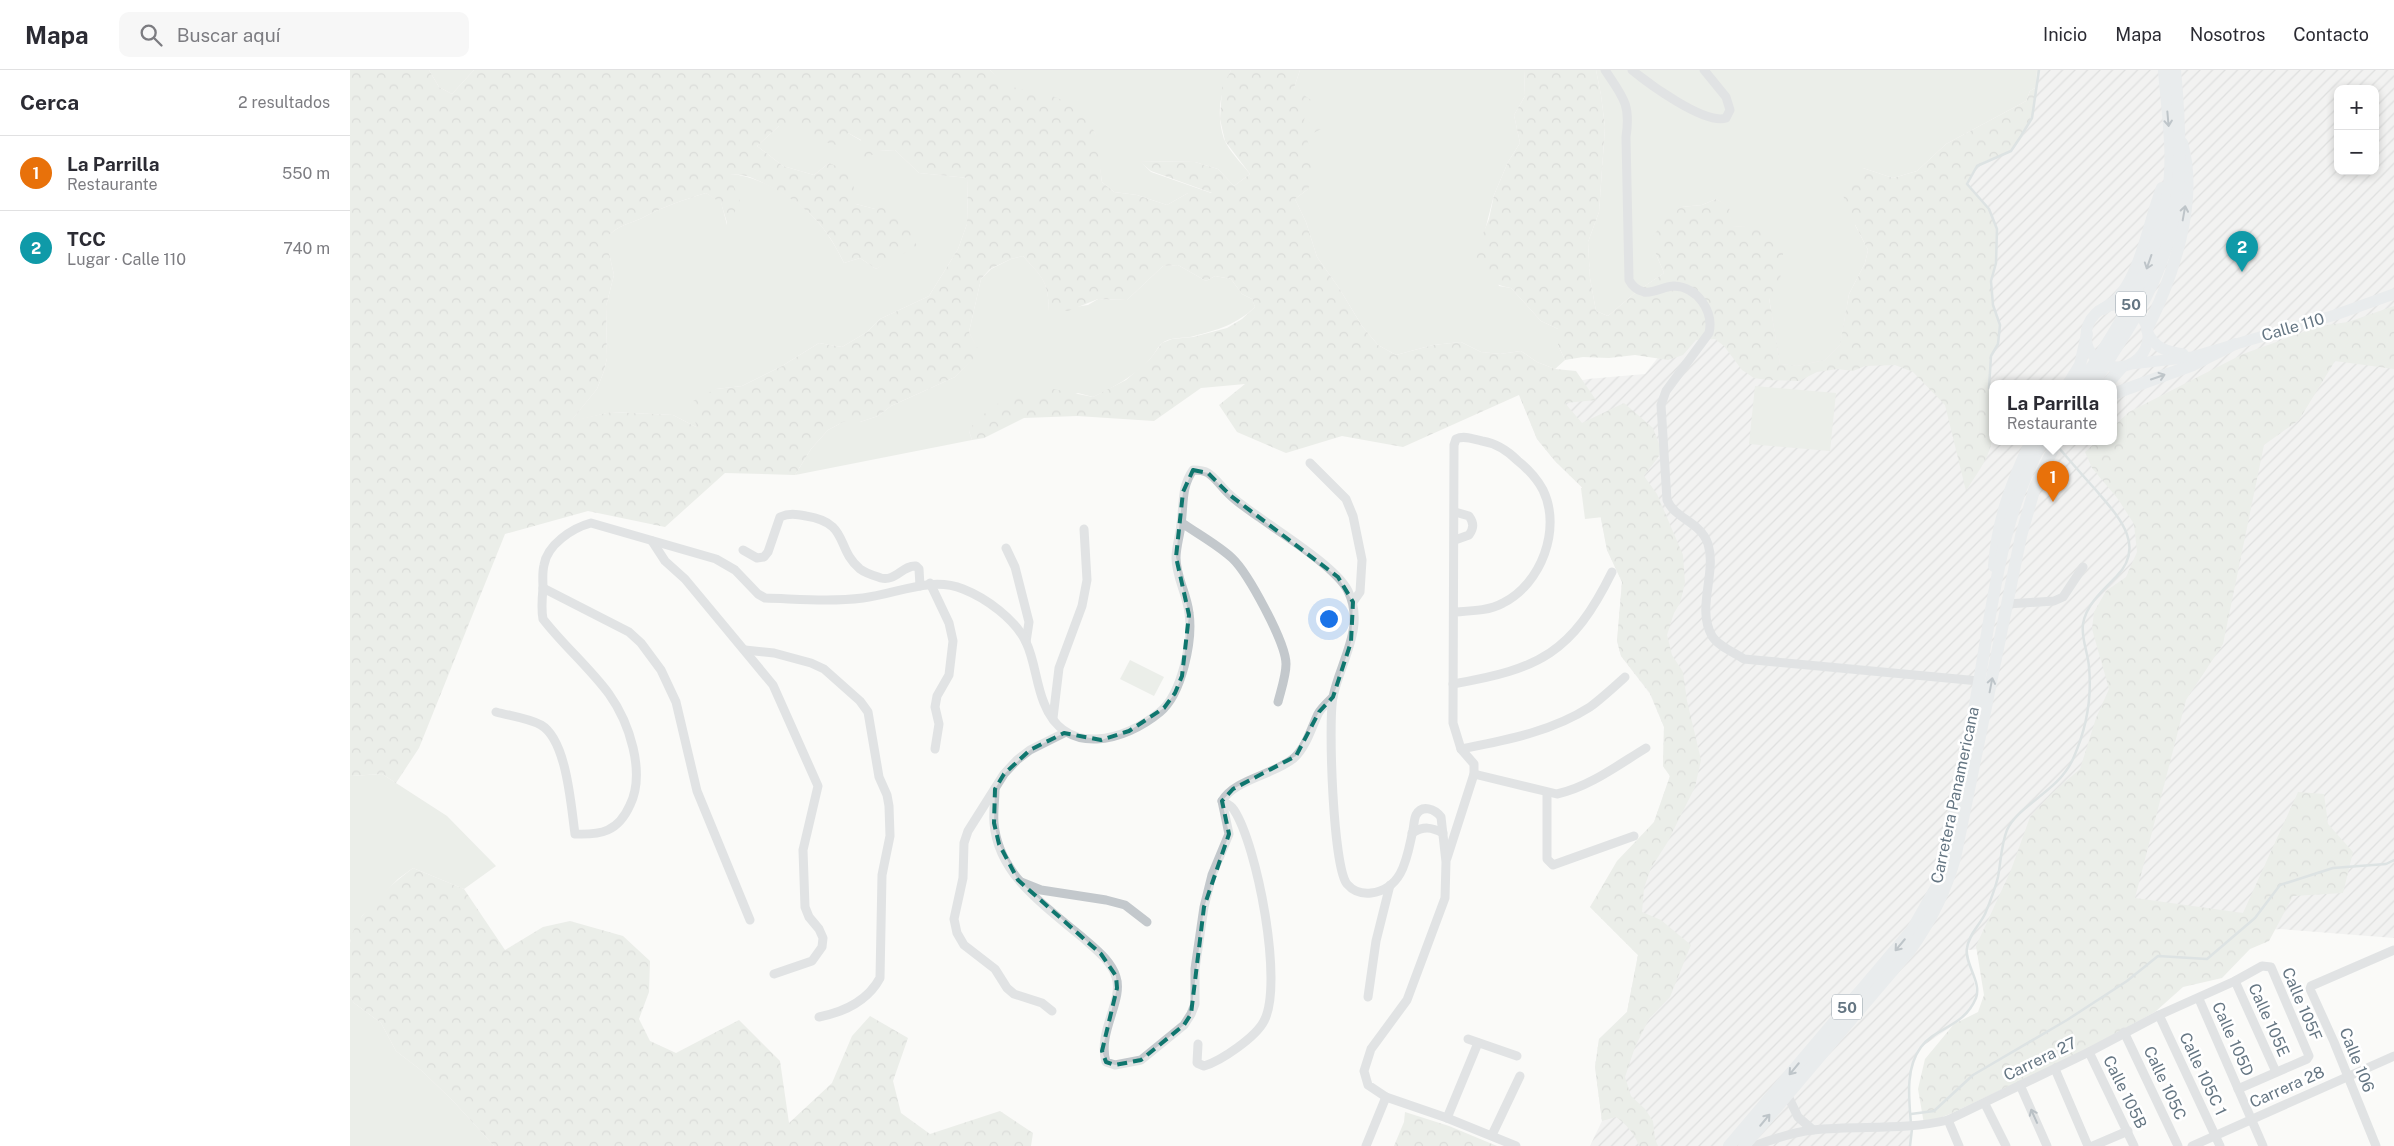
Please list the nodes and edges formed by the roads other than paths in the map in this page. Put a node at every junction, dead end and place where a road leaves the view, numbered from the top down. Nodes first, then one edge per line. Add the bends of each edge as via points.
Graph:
1 (1605, 70) edge
2 (1632, 70) edge
3 (1704, 70) edge
4 (2164, 70) edge
5 (2174, 70) edge
6 (2178, 131) junction
7 (2169, 174) junction
8 (2168, 218) junction
9 (2394, 294) edge
10 (2103, 309) junction
11 (2147, 330) junction
12 (2086, 334) junction
13 (2235, 344) junction
14 (2192, 357) junction
15 (2126, 365) junction
16 (2071, 380) edge
17 (2083, 380) edge
18 (2096, 380) edge
19 (2111, 380) edge
20 (2117, 393) edge
21 (2029, 445) edge
22 (2040, 445) edge
23 (2055, 445) edge
24 (2062, 445) edge
25 (1310, 463) dead end
26 (1455, 512) junction
27 (1182, 523) junction
28 (1084, 529) dead end
29 (2014, 536) junction
30 (1455, 540) junction
31 (652, 541) junction
32 (1006, 548) dead end
33 (743, 550) dead end
34 (2083, 567) dead end
35 (1612, 572) dead end
36 (2011, 576) junction
37 (930, 583) junction
38 (920, 586) junction
39 (542, 588) junction
40 (1994, 590) junction
41 (1353, 602) junction
42 (2008, 604) junction
43 (1454, 612) junction
44 (1026, 642) junction
45 (745, 650) junction
46 (1626, 677) dead end
47 (1979, 681) junction
48 (1453, 684) junction
49 (1333, 697) junction
50 (1278, 702) dead end
51 (496, 712) dead end
52 (1053, 718) junction
53 (1064, 733) junction
54 (1462, 748) junction
55 (1646, 748) dead end
56 (935, 749) dead end
57 (1474, 774) junction
58 (994, 789) junction
59 (1547, 793) junction
60 (1222, 801) junction
61 (1412, 833) junction
62 (1443, 833) junction
63 (1634, 836) dead end
64 (1446, 862) junction
65 (1018, 880) junction
66 (1390, 885) junction
67 (750, 920) dead end
68 (1147, 922) dead end
69 (2394, 950) edge
70 (2267, 965) joint
71 (774, 974) dead end
72 (2235, 981) junction
73 (1368, 997) dead end
74 (2198, 999) junction
75 (1052, 1012) dead end
76 (2159, 1015) junction
77 (819, 1017) dead end
78 (2124, 1032) junction
79 (1468, 1039) dead end
80 (1478, 1043) junction
81 (1198, 1044) dead end
82 (2089, 1052) junction
83 (1517, 1056) dead end
84 (2394, 1056) edge
85 (2055, 1069) junction
86 (2276, 1072) junction
87 (1520, 1076) dead end
88 (2347, 1076) junction
89 (2020, 1085) junction
90 (2238, 1089) junction
91 (1787, 1094) junction
92 (1386, 1097) junction
93 (1985, 1104) junction
94 (1447, 1118) junction
95 (2252, 1119) junction
96 (1948, 1120) junction
97 (1813, 1130) junction
98 (2128, 1131) junction
99 (1492, 1136) junction
100 (2215, 1136) junction
101 (1366, 1146) edge
102 (1516, 1146) edge
103 (1729, 1146) edge
104 (1744, 1146) edge
105 (1754, 1146) edge
106 (1959, 1146) edge
107 (2006, 1146) edge
108 (2047, 1146) edge
109 (2088, 1146) edge
110 (2092, 1146) edge
111 (2134, 1146) edge
112 (2178, 1146) edge
113 (2192, 1146) edge
114 (2220, 1146) edge
115 (2263, 1146) edge
116 (2376, 1146) edge

1 - 47 street via 1624,99 1629,117 1626,137 1629,280 1633,287 1645,292 1673,286 1688,288 1705,305 1711,323 1709,333 1666,391 1660,405 1667,500 1670,507 1702,531 1708,544 1707,619 1712,637 1744,659
2 - 3 street via 1650,85 1704,115 1719,120 1726,118 1730,110 1726,97
4 -> 7 highway, 50
5 - 6 highway, 50
6 - 8 highway, 50 via 2178,181
11 -> 6 highway via 2163,296 2174,261 2186,201 2188,161
7 - 8 highway, 50
7 - 10 highway via 2126,287 2118,299
8 -> 17 highway, 50 via 2133,300
8 - 18 highway, 50 via 2163,259 2147,295 2134,322
9 - 13 main road, Calle 110
10 - 11 main road via 2126,307 2139,315
10 - 12 main road via 2092,320
11 - 14 main road via 2159,348
11 - 15 main road via 2145,350
12 - 15 main road via 2090,352 2096,359 2104,364
12 - 16 highway via 2080,365
13 - 14 main road, Calle 110
20 -> 13 highway via 2192,365
14 - 15 main road, Calle 110
15 - 19 highway
21 - 40 highway via 2014,478 1995,546
22 - 29 highway, Carretera Panamericana / 50 via 2022,483
23 - 29 highway, Carretera Panamericana / 50
24 - 36 highway via 2041,490 2028,542
25 - 41 street via 1346,499 1353,516 1362,560 1360,592
26 - 30 street
26 - 30 street via 1469,516 1473,529 1469,535
26 - 43 street via 1454,445 1461,437 1488,442 1510,453 1529,471 1543,491 1549,518 1548,543 1539,567 1523,589 1503,603 1480,610
27 - 41 street via 1186,480 1193,470 1208,473 1231,496 1338,577
27 - 50 street via 1233,559 1278,635 1286,665
27 - 53 street via 1176,557 1189,615 1189,636 1182,676 1175,693 1150,721 1129,731 1101,740
28 - 52 street via 1087,580 1082,606 1059,668
29 - 36 highway, Carretera Panamericana / 50
29 - 40 highway, Carretera Panamericana / 50
30 - 43 street
31 - 38 street via 716,558 735,570 765,598 820,602 865,598
31 - 39 street via 600,524 580,526 549,552 544,564
31 - 45 street via 665,561 685,579
32 - 44 street via 1015,567 1029,622
33 - 38 street via 757,558 764,557 780,517 788,513 815,517 836,529 861,570 884,579 916,566
34 - 42 street via 2063,597 2054,601
35 - 48 street via 1596,603 1570,637 1540,661 1497,676
36 - 42 highway, Carretera Panamericana / 50
37 - 38 street
37 - 44 street via 949,584 982,598 1018,629
37 - 56 street via 949,623 953,641 949,675 937,696 935,707 939,724
39 - 51 street via 543,619 609,694 631,741 636,783 626,814 605,832 574,834 567,774 548,731 542,725
39 - 67 street via 629,632 661,670 676,702 697,791
40 - 47 highway, Carretera Panamericana / 50
41 - 49 street via 1351,642
91 -> 42 highway, Carretera Panamericana / 50 via 1910,950 1944,894 1955,858
43 - 48 street
44 - 52 street via 1044,705
45 - 71 street via 773,685 818,786 803,850 805,907 820,929 822,947 812,961
45 - 77 street via 774,653 811,663 824,669 860,701 868,712 879,777 887,795 890,836 882,875 880,978 874,989 854,1005
46 - 54 street via 1590,707 1551,726 1515,739
47 -> 103 highway, Carretera Panamericana / 50 via 1946,857 1929,904 1912,930
48 - 54 street via 1453,723
49 - 60 street via 1319,712 1296,756 1283,766 1233,789
49 - 66 street via 1330,725 1333,801 1341,870 1346,883 1356,891 1377,892
52 - 53 street
53 - 58 street via 1017,760
54 - 57 street via 1474,764
55 - 59 street via 1566,792
57 - 59 street
57 - 64 street
58 - 65 street via 994,823 999,844
58 - 75 street via 964,843 963,878 954,919 957,933 964,944 995,969 1014,994 1042,1003
59 - 63 street via 1547,859 1553,865
60 - 65 street via 1229,834 1212,875 1204,907 1195,969 1195,1004 1184,1025 1142,1060 1114,1065 1106,1062 1102,1051 1117,988 1116,976 1101,954
60 - 81 street via 1234,808 1249,842 1257,874 1270,951 1270,1004 1258,1030 1216,1062 1204,1066 1197,1063
61 - 62 street via 1422,828 1433,828
61 - 62 street via 1416,815 1422,809 1430,809 1441,816
61 - 66 street via 1407,861
62 - 64 street
64 - 92 street via 1445,898 1407,1000 1371,1049 1366,1061 1364,1071 1368,1085
65 - 68 street via 1041,890 1125,905
66 - 73 street via 1376,941
69 - 88 street, Calle 106 via 2311,986
70 - 72 street, Carrera 27
70 - 86 street, Calle 105F via 2309,1056
72 - 74 street, Carrera 27
72 - 86 street, Calle 105E
74 - 76 street, Carrera 27
74 - 90 street, Calle 105D
76 - 78 street, Carrera 27
76 - 100 street, Calle 105C 1
78 - 82 street, Carrera 27
78 - 112 street, Calle 105C
79 - 80 street
80 - 83 street
80 - 94 street
82 - 85 street, Carrera 27
82 - 98 street, Calle 105B
84 - 88 street, Carrera 28
85 - 89 street, Carrera 27
85 - 109 street
86 - 90 street
87 - 99 street
88 - 95 street, Carrera 28
88 - 116 street, Calle 106
89 - 93 street, Carrera 27
108 -> 89 street
90 - 95 street, Calle 105D
91 - 97 street via 1798,1117
104 -> 91 highway, Carretera Panamericana / 50
92 - 94 street
92 - 101 street
93 - 96 street, Carrera 27
93 - 107 street
94 - 99 street
95 - 100 street, Carrera 28
95 - 115 street, Calle 105D
96 - 97 street, Carrera 27 via 1925,1126
96 - 106 street
97 - 105 street, Carrera 27
98 - 110 street
98 - 111 street, Calle 105B
99 - 102 street
100 - 113 street, Carrera 28
100 - 114 street, Calle 105C 1

